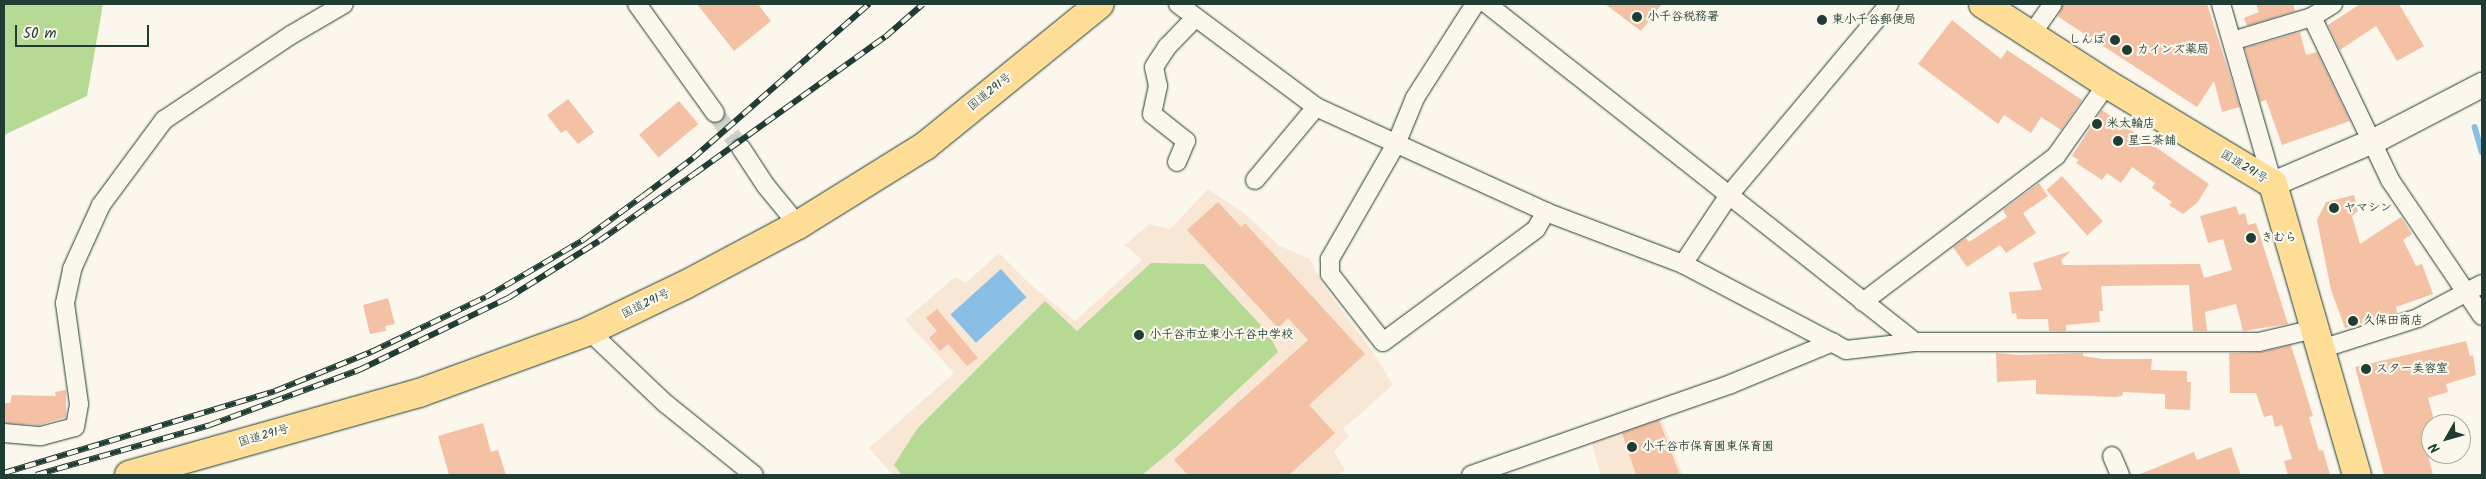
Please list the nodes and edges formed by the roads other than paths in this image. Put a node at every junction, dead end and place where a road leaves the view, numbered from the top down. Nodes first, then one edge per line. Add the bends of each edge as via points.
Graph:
1 (344, 4) edge
2 (636, 4) edge
3 (1100, 4) edge
4 (1178, 4) edge
5 (1475, 4) edge
6 (1488, 4) edge
7 (1889, 4) edge
8 (1983, 4) edge
9 (2053, 4) edge
10 (2221, 4) edge
11 (2333, 4) edge
12 (1195, 18) junction
13 (2312, 18) junction
14 (2031, 35) junction
15 (2232, 41) junction
16 (2107, 84) junction
17 (2482, 85) edge
18 (1316, 107) junction
19 (715, 113) tunnel mouth
20 (2372, 141) junction
21 (1396, 144) junction
22 (741, 148) tunnel mouth
23 (1177, 162) dead end
24 (1255, 180) dead end
25 (2273, 184) junction
26 (1729, 195) junction
27 (1546, 212) junction
28 (798, 225) junction
29 (1683, 264) junction
30 (2476, 289) edge
31 (1863, 302) junction
32 (2482, 316) edge
33 (589, 331) junction
34 (2318, 339) junction
35 (1833, 342) junction
36 (1915, 342) junction
37 (4, 433) edge
38 (2112, 456) dead end
39 (129, 475) edge
40 (754, 475) edge
41 (1471, 475) edge
42 (2120, 475) edge
43 (2357, 475) edge

1 - 37 street via 291,35 164,120 101,205 72,269 65,303 79,404 75,426 41,436
2 - 19 street
3 - 28 highway, 国道291号 via 925,146
4 - 12 street
5 - 21 street via 1415,98
6 - 26 street
7 - 26 street
8 - 14 highway, 国道291号
9 - 14 street
10 - 15 street
11 - 13 street
12 - 18 street
12 - 23 street via 1167,46 1154,67 1158,86 1152,114 1186,141
13 - 15 street
13 - 20 street
14 - 16 highway, 国道291号
15 - 25 street
16 - 25 highway, 国道291号
16 - 31 street via 2056,156
17 - 20 street
18 - 21 street
18 - 24 street
20 - 25 street
20 - 30 street via 2390,180
21 - 27 street
21 - 27 street via 1330,260 1330,274 1383,342 1536,229
22 - 28 street via 766,186
25 - 34 highway, 国道291号
26 - 29 street
26 - 31 street
27 - 29 street
28 - 33 highway, 国道291号
29 - 35 street
30 - 32 street
30 - 34 street via 2418,318
31 - 36 street
33 - 39 highway, 国道291号 via 419,393
33 - 40 street via 666,404
34 - 36 street via 2259,342
34 - 43 highway, 国道291号
35 - 36 street via 1846,350
35 - 41 street via 1731,384
38 - 42 street

